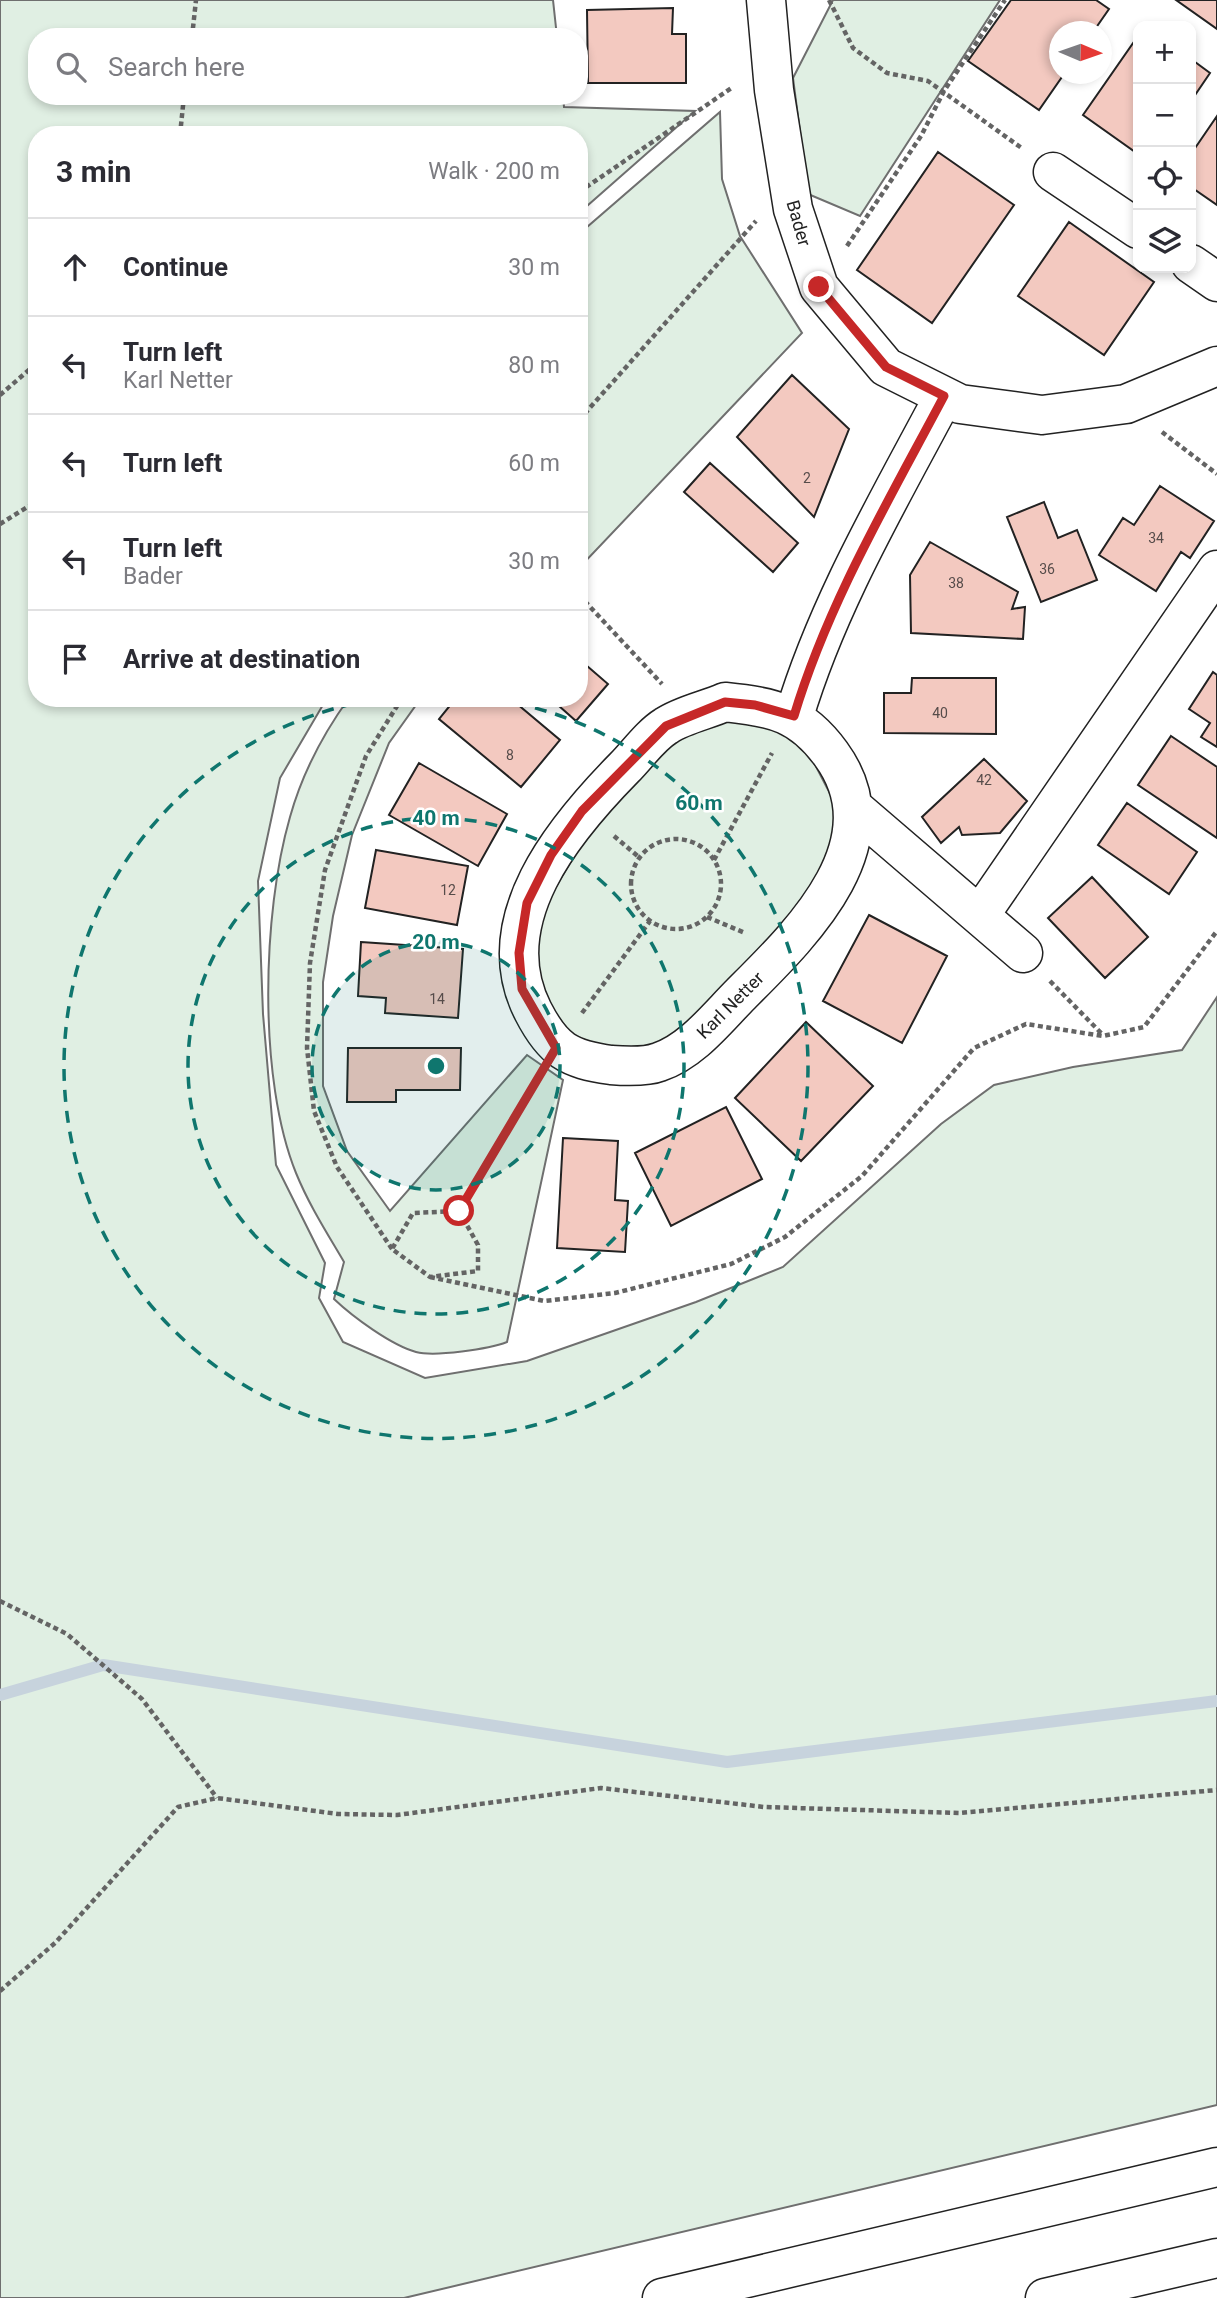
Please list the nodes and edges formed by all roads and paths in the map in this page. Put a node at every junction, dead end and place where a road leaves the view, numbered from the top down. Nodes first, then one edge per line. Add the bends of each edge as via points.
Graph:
1 (196, 0) edge
2 (766, 0) edge
3 (829, 0) edge
4 (1005, 0) edge
5 (193, 28) edge
6 (771, 60) junction
7 (944, 91) junction
8 (183, 105) edge
9 (181, 126) edge
10 (1053, 172) joint
11 (789, 184) junction
12 (588, 186) edge
13 (1133, 226) edge
14 (1196, 267) edge
15 (1217, 282) edge
16 (819, 287) junction
17 (1217, 366) edge
18 (28, 371) edge
19 (0, 395) edge
20 (944, 396) junction
21 (1126, 404) junction
22 (588, 410) edge
23 (1217, 474) edge
24 (28, 507) edge
25 (0, 524) edge
26 (1217, 570) edge
27 (588, 605) edge
28 (396, 707) edge
29 (691, 715) junction
30 (794, 716) junction
31 (854, 808) junction
32 (714, 860) junction
33 (980, 915) junction
34 (650, 921) junction
35 (1217, 931) edge
36 (1023, 953) joint
37 (1103, 1036) junction
38 (556, 1048) junction
39 (459, 1211) junction
40 (392, 1249) junction
41 (430, 1278) junction
42 (0, 1601) edge
43 (1217, 1790) edge
44 (217, 1798) junction
45 (0, 1991) edge
46 (1217, 2167) edge
47 (1217, 2258) edge
48 (662, 2298) edge
49 (1045, 2298) edge

1 - 5 path
2 - 6 main road, Bader
3 - 7 path via 853,48 887,73 928,80
4 - 7 path
6 - 11 main road, Bader
6 - 12 path
7 - 10 path
7 - 16 path via 921,136
8 - 9 path
10 - 13 main road
11 - 16 main road, Bader
11 - 22 path
14 - 15 main road
16 - 20 main road, Bader via 886,367
17 - 21 main road, Bader
18 - 19 path
20 - 21 main road, Bader via 960,404 1042,415
20 - 30 main road via 830,615
21 - 23 path
24 - 25 path
26 - 33 main road
27 - 29 path
28 - 40 path via 366,756 325,870 310,963 307,1048 314,1111 337,1167
29 - 30 main road, Karl Netter via 725,702
29 - 38 main road, Karl Netter via 666,726 582,811 551,855 527,903 519,953 522,989
30 - 31 main road, Karl Netter via 822,741 843,771
30 - 32 path
31 - 33 main road
31 - 38 main road, Karl Netter via 848,852 827,895 789,946 693,1042 659,1062 619,1066 582,1061
32 - 34 path via 722,886 707,917 693,927 675,930
32 - 34 path via 696,843 678,839 646,851 631,883 635,901
33 - 36 main road
34 - 38 path
35 - 37 path via 1144,1027
36 - 37 path
37 - 41 path via 1026,1024 974,1048 862,1176 785,1237 731,1264 615,1293 544,1301
38 - 39 path
39 - 40 path via 413,1213
39 - 41 path via 478,1245 478,1271
40 - 41 path
42 - 44 path via 67,1634 142,1699
43 - 44 path via 959,1813 764,1807 601,1788 397,1815 338,1814
44 - 45 path via 178,1807 55,1944
46 - 48 main road
47 - 49 main road

